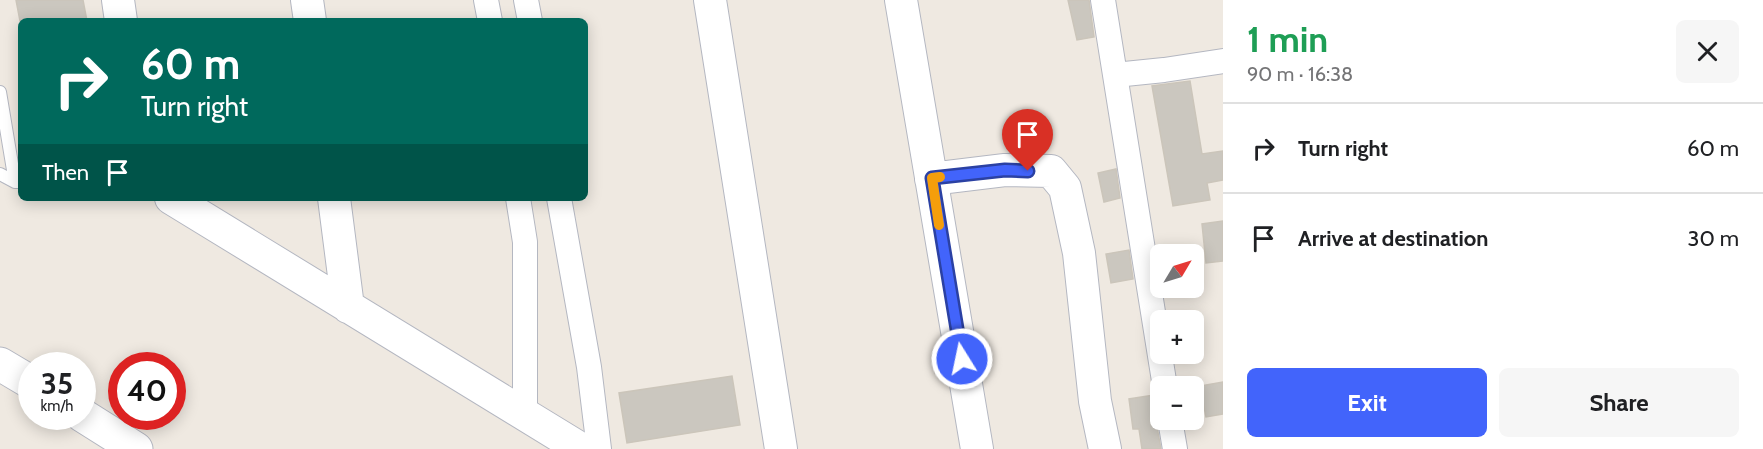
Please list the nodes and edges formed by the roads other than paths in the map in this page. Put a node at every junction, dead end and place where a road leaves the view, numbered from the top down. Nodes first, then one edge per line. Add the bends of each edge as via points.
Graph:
1 (118, 0) edge
2 (307, 0) edge
3 (486, 0) edge
4 (526, 0) edge
5 (710, 0) edge
6 (901, 0) edge
7 (1103, 0) edge
8 (121, 18) edge
9 (310, 18) edge
10 (489, 18) edge
11 (529, 18) edge
12 (1223, 62) edge
13 (1115, 75) junction
14 (0, 92) edge
15 (0, 174) edge
16 (932, 178) junction
17 (18, 182) edge
18 (176, 201) edge
19 (334, 201) edge
20 (518, 201) edge
21 (560, 201) edge
22 (348, 307) junction
23 (0, 364) edge
24 (18, 375) edge
25 (1163, 376) edge
26 (525, 415) junction
27 (96, 424) edge
28 (1172, 430) edge
29 (136, 449) edge
30 (581, 449) edge
31 (599, 449) edge
32 (781, 449) edge
33 (977, 449) edge
34 (1105, 449) edge
35 (1175, 449) edge

1 - 8 street
2 - 9 street
3 - 10 street
4 - 11 street
5 - 32 street
6 - 16 street
7 - 13 street
12 - 13 street
13 - 25 street
14 - 17 lane
15 - 17 lane
16 - 33 street
16 - 34 street via 1005,170 1051,171 1065,188 1079,253 1095,401
18 - 22 street
19 - 22 street
20 - 26 street via 525,242
21 - 31 street via 589,367
22 - 26 street
23 - 24 main road
26 - 30 street
27 - 29 main road
28 - 35 street

